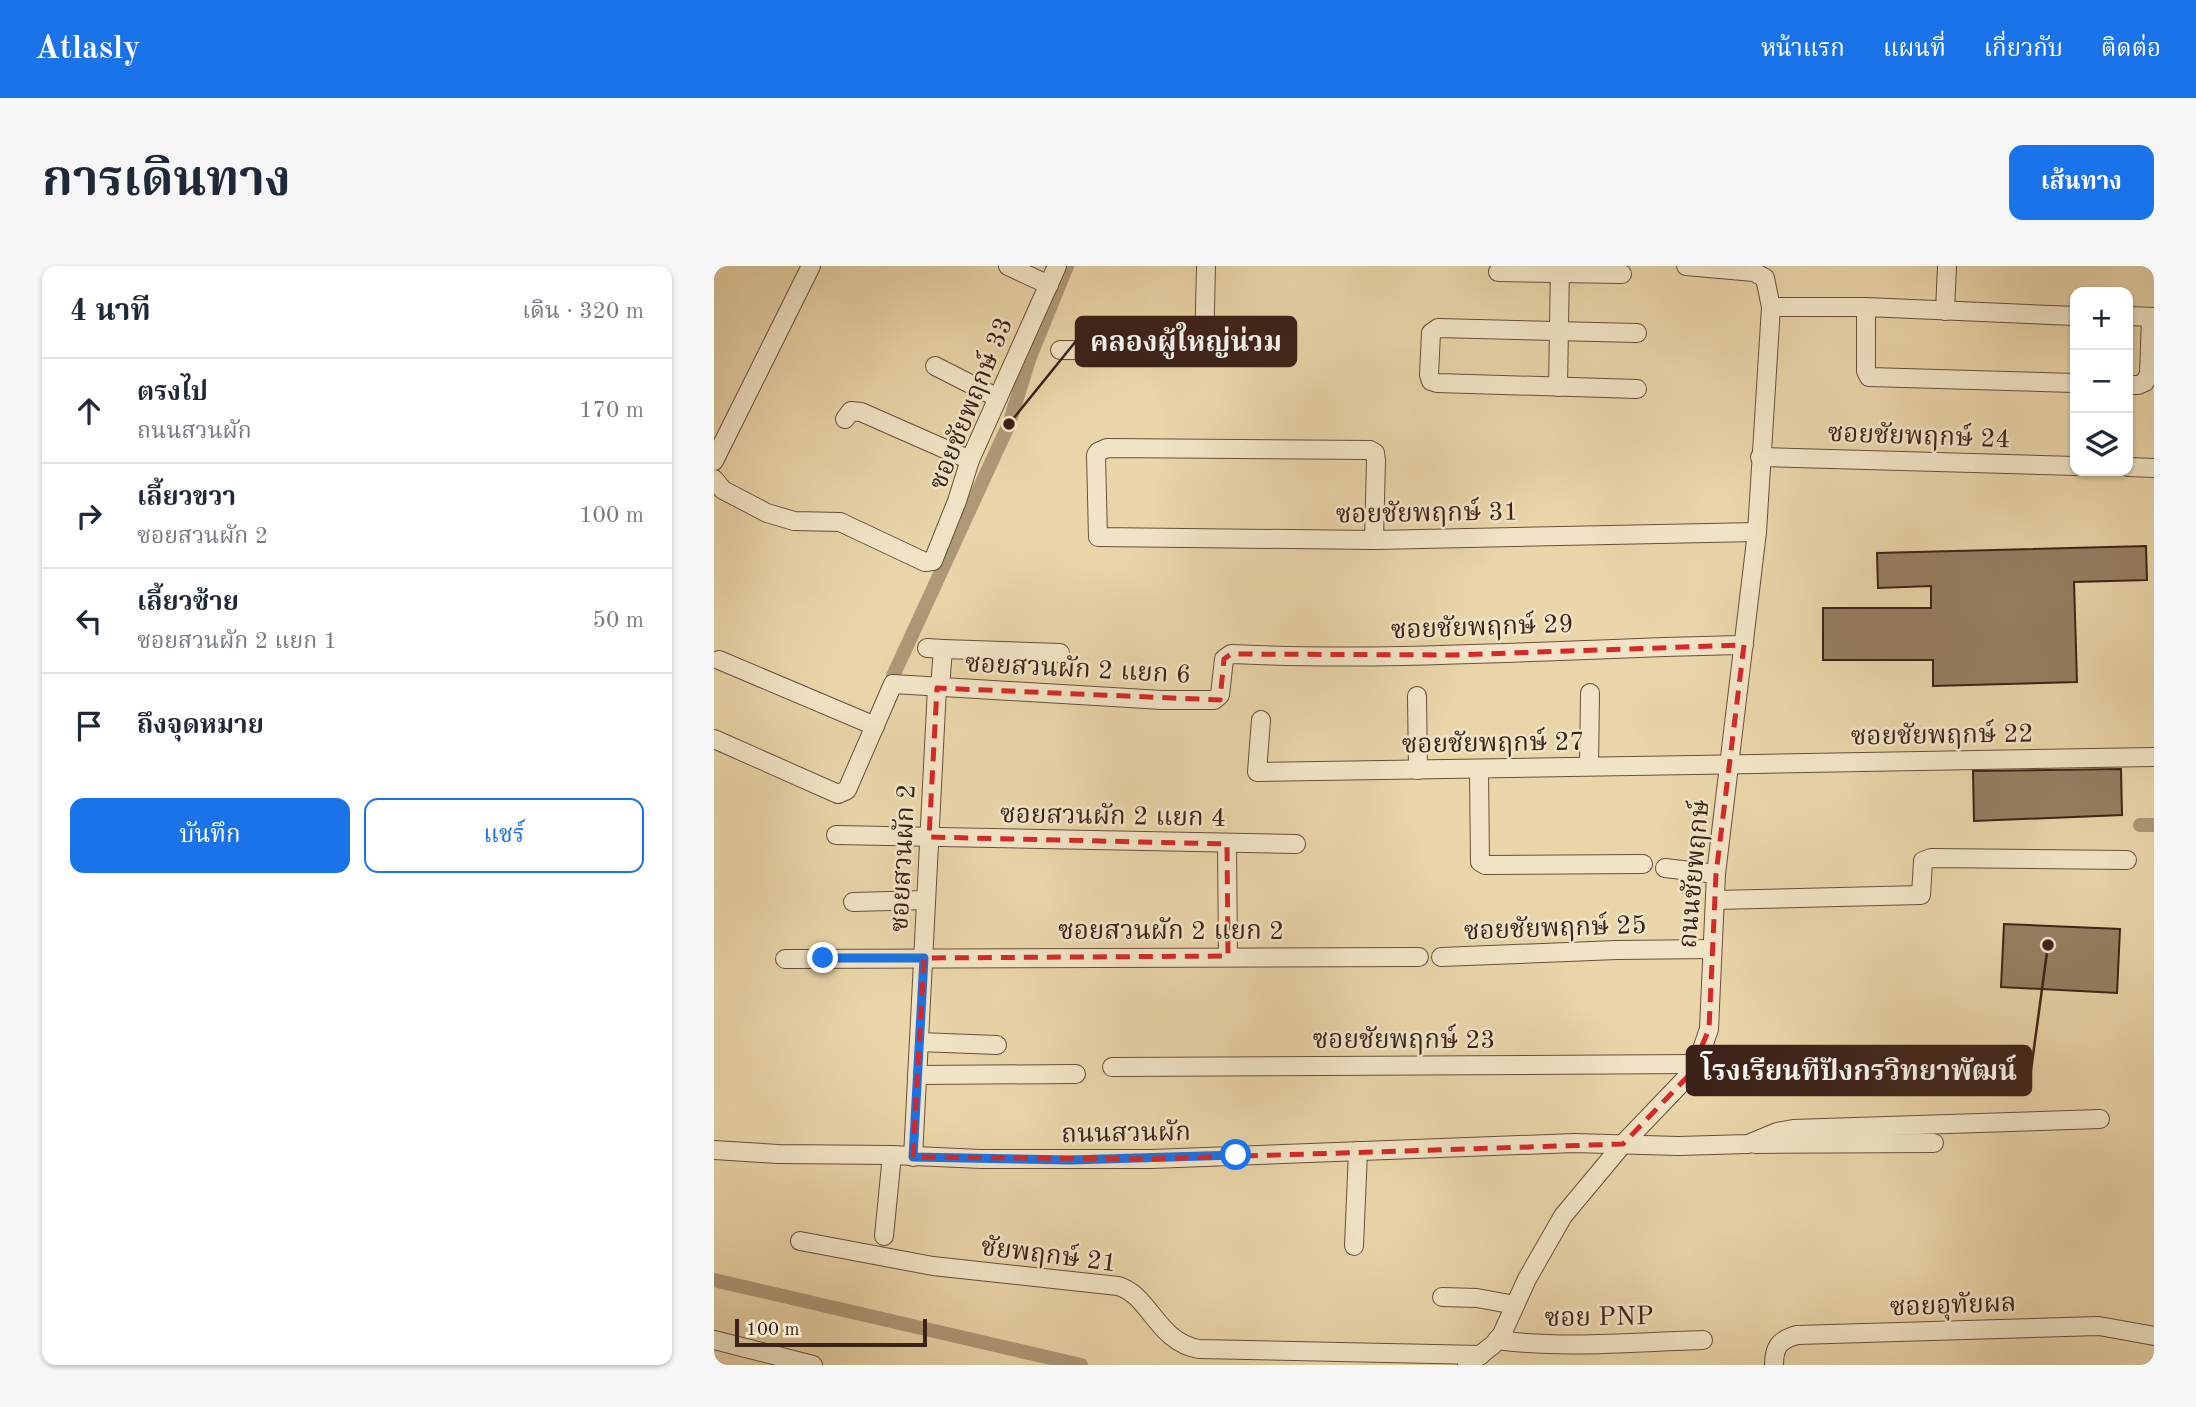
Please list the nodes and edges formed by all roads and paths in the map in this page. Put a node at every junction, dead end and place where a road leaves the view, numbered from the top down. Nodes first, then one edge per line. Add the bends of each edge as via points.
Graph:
1 (811, 266) edge
2 (1008, 266) edge
3 (1057, 266) edge
4 (1206, 266) edge
5 (1686, 266) edge
6 (1947, 266) edge
7 (1560, 270) edge
8 (1498, 272) dead end
9 (1622, 274) dead end
10 (1049, 285) junction
11 (1772, 306) junction
12 (1866, 307) junction
13 (1945, 311) junction
14 (2070, 316) edge
15 (2133, 316) edge
16 (2153, 317) edge
17 (1559, 330) junction
18 (1637, 333) dead end
19 (1060, 350) dead end
20 (935, 366) dead end
21 (2070, 383) edge
22 (2133, 385) edge
23 (1558, 387) junction
24 (1637, 389) dead end
25 (998, 398) junction
26 (845, 419) dead end
27 (1760, 457) junction
28 (970, 460) junction
29 (714, 461) edge
30 (2070, 466) edge
31 (2133, 467) edge
32 (2154, 468) edge
33 (714, 479) edge
34 (1757, 532) junction
35 (1374, 540) junction
36 (1744, 645) junction
37 (1060, 653) dead end
38 (1224, 659) joint
39 (719, 660) dead end
40 (938, 688) junction
41 (1590, 693) dead end
42 (1417, 696) dead end
43 (1261, 720) dead end
44 (875, 726) junction
45 (714, 739) edge
46 (2154, 757) edge
47 (1730, 764) junction
48 (1589, 766) junction
49 (1418, 770) junction
50 (1479, 770) junction
51 (836, 835) dead end
52 (929, 837) junction
53 (1227, 844) junction
54 (1296, 844) dead end
55 (2127, 860) dead end
56 (1643, 863) dead end
57 (1665, 868) dead end
58 (1716, 874) junction
59 (926, 900) junction
60 (1715, 900) junction
61 (853, 902) dead end
62 (1712, 949) junction
63 (1228, 956) junction
64 (1419, 957) dead end
65 (1441, 957) dead end
66 (924, 958) junction
67 (785, 959) dead end
68 (919, 1042) junction
69 (998, 1045) dead end
70 (1697, 1064) junction
71 (1112, 1067) dead end
72 (1076, 1074) dead end
73 (917, 1075) junction
74 (2100, 1119) dead end
75 (1934, 1143) dead end
76 (1623, 1144) junction
77 (1748, 1144) junction
78 (714, 1150) edge
79 (1358, 1151) junction
80 (892, 1155) junction
81 (913, 1157) junction
82 (884, 1236) dead end
83 (800, 1241) dead end
84 (1354, 1246) dead end
85 (1441, 1297) dead end
86 (1515, 1305) junction
87 (2154, 1336) edge
88 (714, 1340) edge
89 (1497, 1340) junction
90 (1703, 1340) dead end
91 (1474, 1360) edge
92 (813, 1365) edge
93 (1774, 1365) edge

1 - 29 street
2 - 10 street
3 - 10 street, ซอยชัยพฤกษ์ 33
4 - 19 street via 1204,351
5 - 11 street via 1754,272 1765,278
6 - 13 street
7 - 8 street
7 - 9 street
7 - 17 street
10 - 25 street, ซอยชัยพฤกษ์ 33
11 - 12 street
11 - 27 street, ถนนชัยพฤกษ์
12 - 13 street
12 - 21 street via 1869,377
13 - 14 street
15 - 16 street
16 - 22 street via 2149,374 2145,382
17 - 18 street
17 - 23 street
17 - 23 street via 1438,328 1431,333 1429,375 1437,383
20 - 25 street
23 - 24 street
25 - 28 street, ซอยชัยพฤกษ์ 33
26 - 28 street via 851,411 861,412
27 - 30 street, ซอยชัยพฤกษ์ 24
27 - 34 street, ถนนชัยพฤกษ์
28 - 33 street, ซอยชัยพฤกษ์ 33 via 933,561 925,562 840,522 780,518 723,490
31 - 32 street
34 - 35 street, ซอยชัยพฤกษ์ 31
34 - 36 street, ถนนชัยพฤกษ์
35 - 35 street, ซอยชัยพฤกษ์ 31 via 1098,537 1095,459 1102,450 1370,450 1376,460
36 - 38 street, ซอยชัยพฤกษ์ 29 via 1452,655 1231,654
36 - 47 street, ถนนชัยพฤกษ์
37 - 40 street, ซอยสวนผัก 2 via 935,648
38 - 40 street, ซอยสวนผัก 2 แยก 6 via 1220,695 1214,700
39 - 44 street
40 - 44 street via 893,684
40 - 52 street, ซอยสวนผัก 2
41 - 48 street
42 - 49 street
43 - 49 street, ซอยชัยพฤกษ์ 27 via 1257,772
44 - 45 street via 846,790 838,794
46 - 47 street, ซอยชัยพฤกษ์ 22
47 - 48 street, ซอยชัยพฤกษ์ 27
47 - 58 street, ถนนชัยพฤกษ์
48 - 50 street, ซอยชัยพฤกษ์ 27
49 - 50 street, ซอยชัยพฤกษ์ 27
50 - 56 street via 1480,863
51 - 52 street, ซอยสวนผัก 2 แยก 4
52 - 53 street, ซอยสวนผัก 2 แยก 4
52 - 59 street, ซอยสวนผัก 2
53 - 54 street, ซอยสวนผัก 2 แยก 4
53 - 63 street
55 - 60 street via 1931,858 1923,861 1921,895
57 - 58 street
58 - 60 street, ถนนชัยพฤกษ์
59 - 61 street
59 - 66 street, ซอยสวนผัก 2
60 - 62 street, ถนนชัยพฤกษ์
62 - 65 street, ซอยชัยพฤกษ์ 25
62 - 70 street, ถนนชัยพฤกษ์ via 1709,1029
63 - 64 street, ซอยสวนผัก 2 แยก 2
63 - 66 street, ซอยสวนผัก 2 แยก 2
66 - 67 street, ซอยสวนผัก 2 แยก 2
66 - 68 street, ซอยสวนผัก 2
68 - 69 street
68 - 73 street, ซอยสวนผัก 2
70 - 71 street, ซอยชัยพฤกษ์ 23
70 - 76 street, ถนนชัยพฤกษ์
72 - 73 street
73 - 81 street, ซอยสวนผัก 2
74 - 77 street via 1793,1129
75 - 77 street, ถนนสวนผัก
76 - 77 street, ถนนสวนผัก
76 - 79 street, ถนนสวนผัก
76 - 86 street, ถนนชัยพฤกษ์ via 1563,1216
78 - 80 street, ถนนสวนผัก
79 - 81 street, ถนนสวนผัก via 1151,1159
79 - 84 street
80 - 81 street, ถนนสวนผัก
80 - 82 street
83 - 91 street, ชัยพฤกษ์ 21 via 933,1266 1118,1286 1128,1290 1163,1329 1184,1345 1199,1349
85 - 86 street
86 - 89 street, ถนนชัยพฤกษ์
87 - 93 street, ซอยอุทัยผล via 2099,1326 1797,1335 1778,1344
88 - 92 street
89 - 90 street, ซอย PNP via 1584,1344
89 - 91 street, ถนนชัยพฤกษ์

